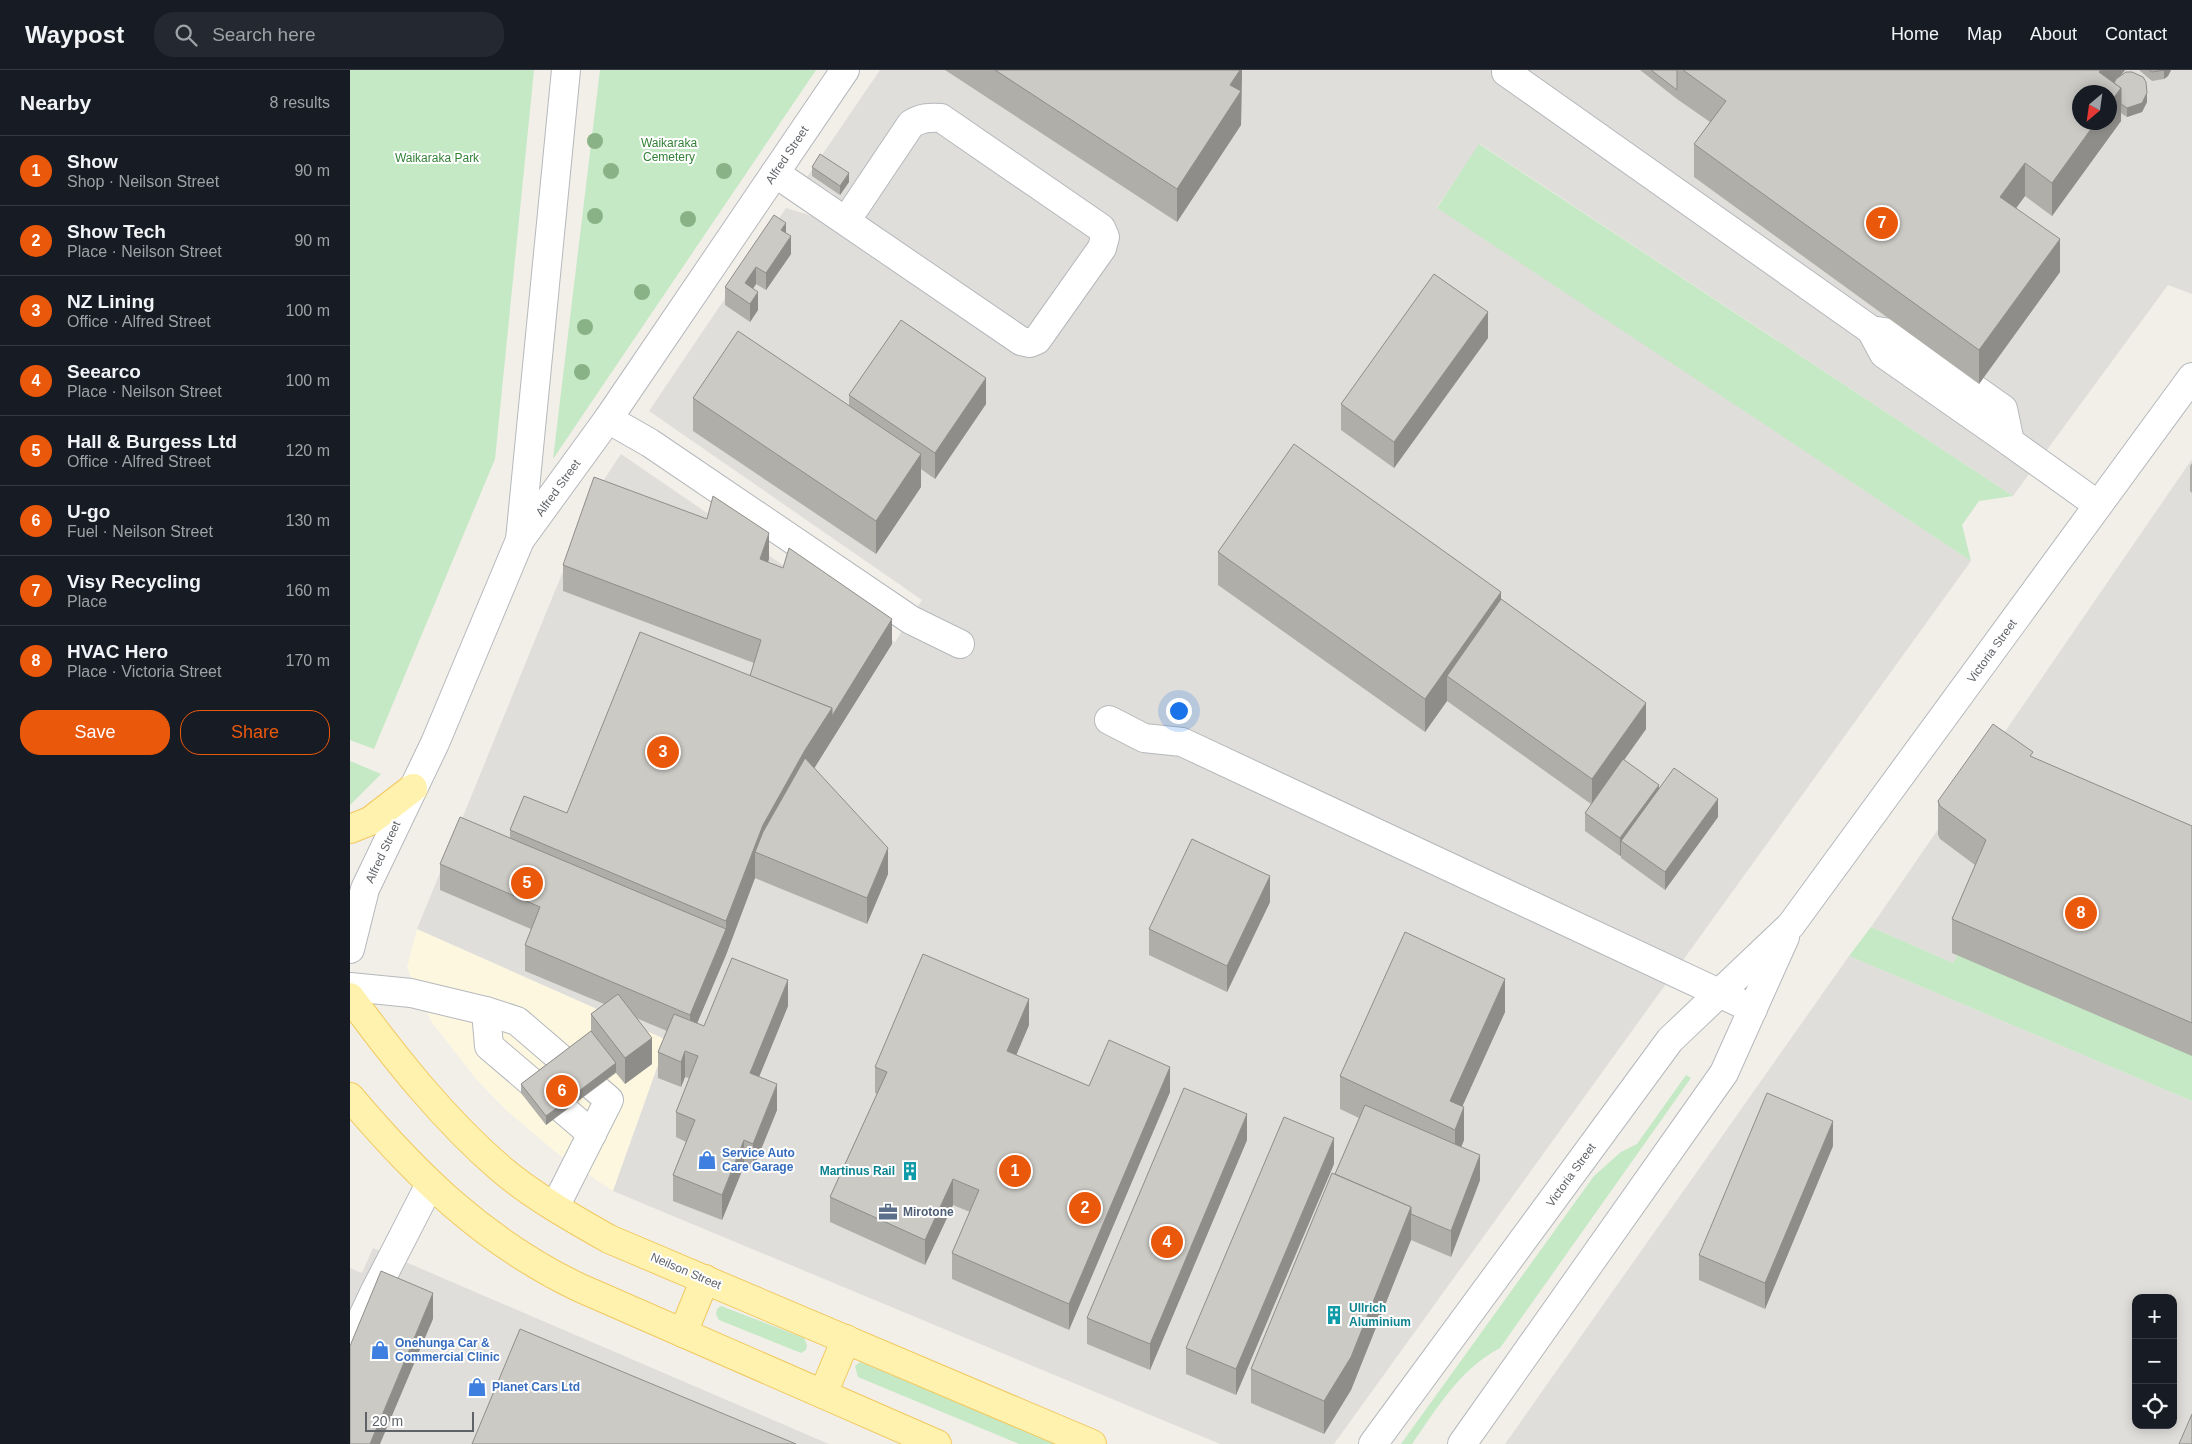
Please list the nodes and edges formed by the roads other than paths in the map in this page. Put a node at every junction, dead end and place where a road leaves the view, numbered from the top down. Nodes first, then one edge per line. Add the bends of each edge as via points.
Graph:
1 (566, 70) edge
2 (845, 70) edge
3 (1507, 70) edge
4 (775, 173) junction
5 (846, 221) junction
6 (2192, 377) edge
7 (1974, 403) junction
8 (608, 419) junction
9 (2010, 442) junction
10 (2098, 505) junction
11 (520, 540) junction
12 (960, 644) dead end
13 (1109, 720) dead end
14 (413, 788) junction
15 (350, 829) edge
16 (1791, 924) junction
17 (350, 949) edge
18 (350, 986) edge
19 (1721, 992) junction
20 (350, 997) edge
21 (1753, 1009) junction
22 (486, 1011) junction
23 (350, 1097) edge
24 (592, 1134) junction
25 (430, 1184) junction
26 (555, 1207) junction
27 (705, 1279) junction
28 (683, 1333) junction
29 (846, 1339) junction
30 (350, 1344) edge
31 (823, 1394) junction
32 (937, 1444) edge
33 (1092, 1444) edge
34 (1373, 1444) edge
35 (1462, 1444) edge

1 - 11 street
2 - 4 street, Alfred Street
3 - 7 street
4 - 5 street
4 - 8 street, Alfred Street
5 - 5 street via 1021,341 1030,343 1043,332 1102,248 1105,237 1101,228 941,118 930,117 911,124
6 - 10 street, Victoria Street
7 - 9 street
7 - 9 street via 2003,409
8 - 11 street, Alfred Street
8 - 12 street via 650,443 912,620
9 - 10 street
10 - 16 street, Victoria Street
11 - 14 street, Alfred Street
13 - 19 street via 1144,738 1182,742
14 - 15 main road via 370,821
14 - 17 street, Alfred Street via 366,889
16 - 19 street, Victoria Street
16 - 21 street, Victoria Street
18 - 22 street via 411,993
19 - 21 street
19 - 34 street, Victoria Street via 1670,1040
20 - 26 main road, Neilson Street via 448,1119 502,1169
21 - 35 street, Victoria Street via 1724,1073
22 - 24 street via 489,1046
22 - 24 street via 517,1021 609,1100
23 - 25 main road
24 - 26 street
25 - 28 main road via 489,1235 525,1259 578,1287
25 - 30 street
26 - 27 main road, Neilson Street via 609,1239
27 - 28 main road
27 - 29 main road, Neilson Street
28 - 31 main road
29 - 31 main road
29 - 33 main road, Neilson Street
31 - 32 main road

